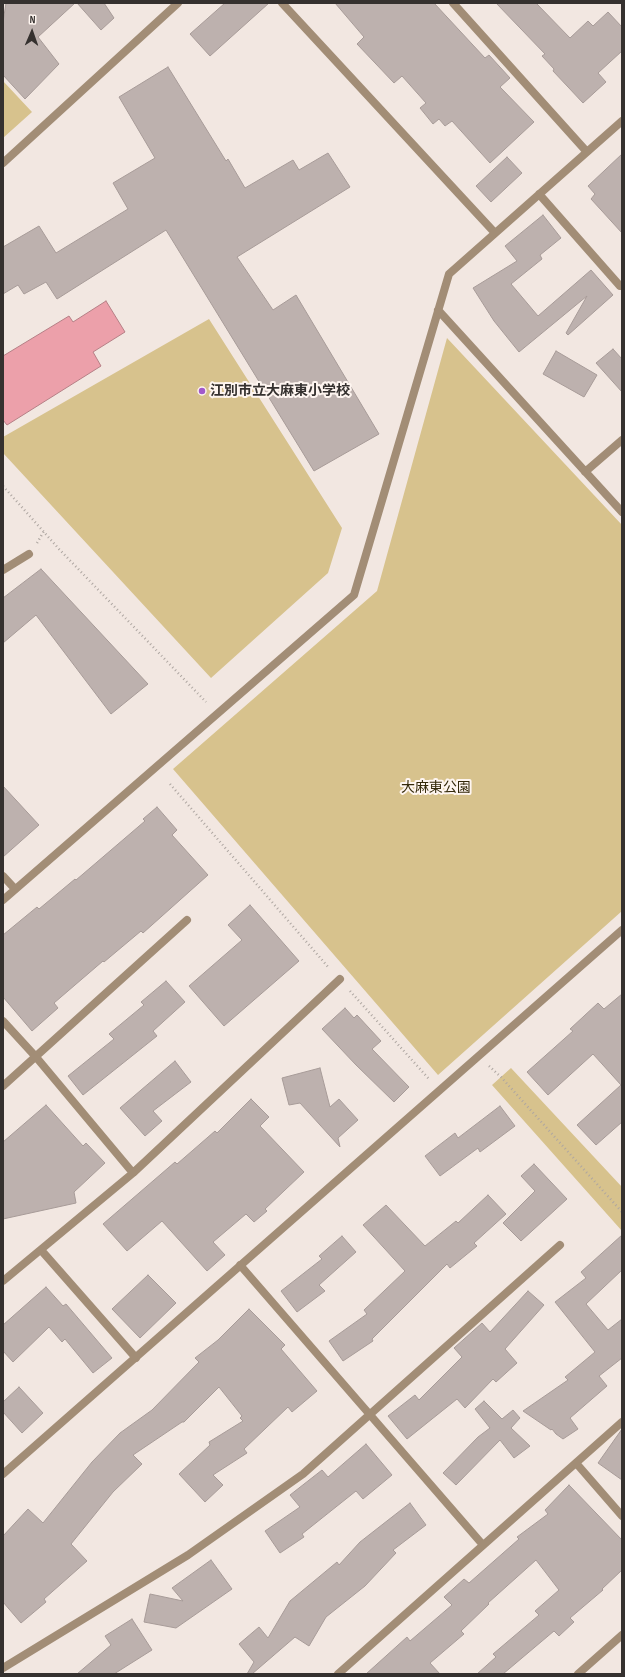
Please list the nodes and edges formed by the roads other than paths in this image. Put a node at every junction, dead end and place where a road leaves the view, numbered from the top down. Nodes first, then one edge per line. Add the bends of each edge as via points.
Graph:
1 (178, 3) edge
2 (282, 3) edge
3 (453, 3) edge
4 (622, 121) edge
5 (587, 152) junction
6 (3, 163) edge
7 (539, 194) junction
8 (495, 233) junction
9 (622, 285) edge
10 (438, 310) junction
11 (622, 440) edge
12 (585, 472) junction
13 (622, 512) edge
14 (29, 554) dead end
15 (3, 570) edge
16 (3, 876) edge
17 (15, 889) junction
18 (3, 900) edge
19 (187, 920) dead end
20 (622, 930) edge
21 (340, 979) road end
22 (3, 1021) edge
23 (36, 1057) junction
24 (3, 1086) edge
25 (133, 1173) junction
26 (560, 1245) dead end
27 (41, 1250) junction
28 (240, 1265) junction
29 (3, 1281) edge
30 (136, 1358) junction
31 (368, 1414) junction
32 (622, 1422) edge
33 (576, 1463) junction
34 (3, 1474) edge
35 (622, 1516) edge
36 (483, 1545) junction
37 (622, 1635) edge
38 (3, 1668) edge
39 (338, 1674) edge
40 (578, 1674) edge

1 - 6 street
2 - 8 street
3 - 5 street
4 - 5 street
5 - 7 street
7 - 8 street
7 - 9 street via 620,286
8 - 10 street via 449,274
10 - 12 street
10 - 17 street via 354,596
11 - 12 street
12 - 13 street
14 - 15 street
16 - 17 street
17 - 18 street
19 - 23 street
20 - 28 street
21 - 25 street
22 - 23 street
23 - 24 street
23 - 25 street
25 - 27 street
26 - 31 street
27 - 29 street
27 - 30 street
28 - 30 street
28 - 31 street
30 - 34 street
31 - 36 street
31 - 38 street via 303,1474 188,1555
32 - 33 street
33 - 35 street
33 - 36 street
36 - 39 street
37 - 40 street

